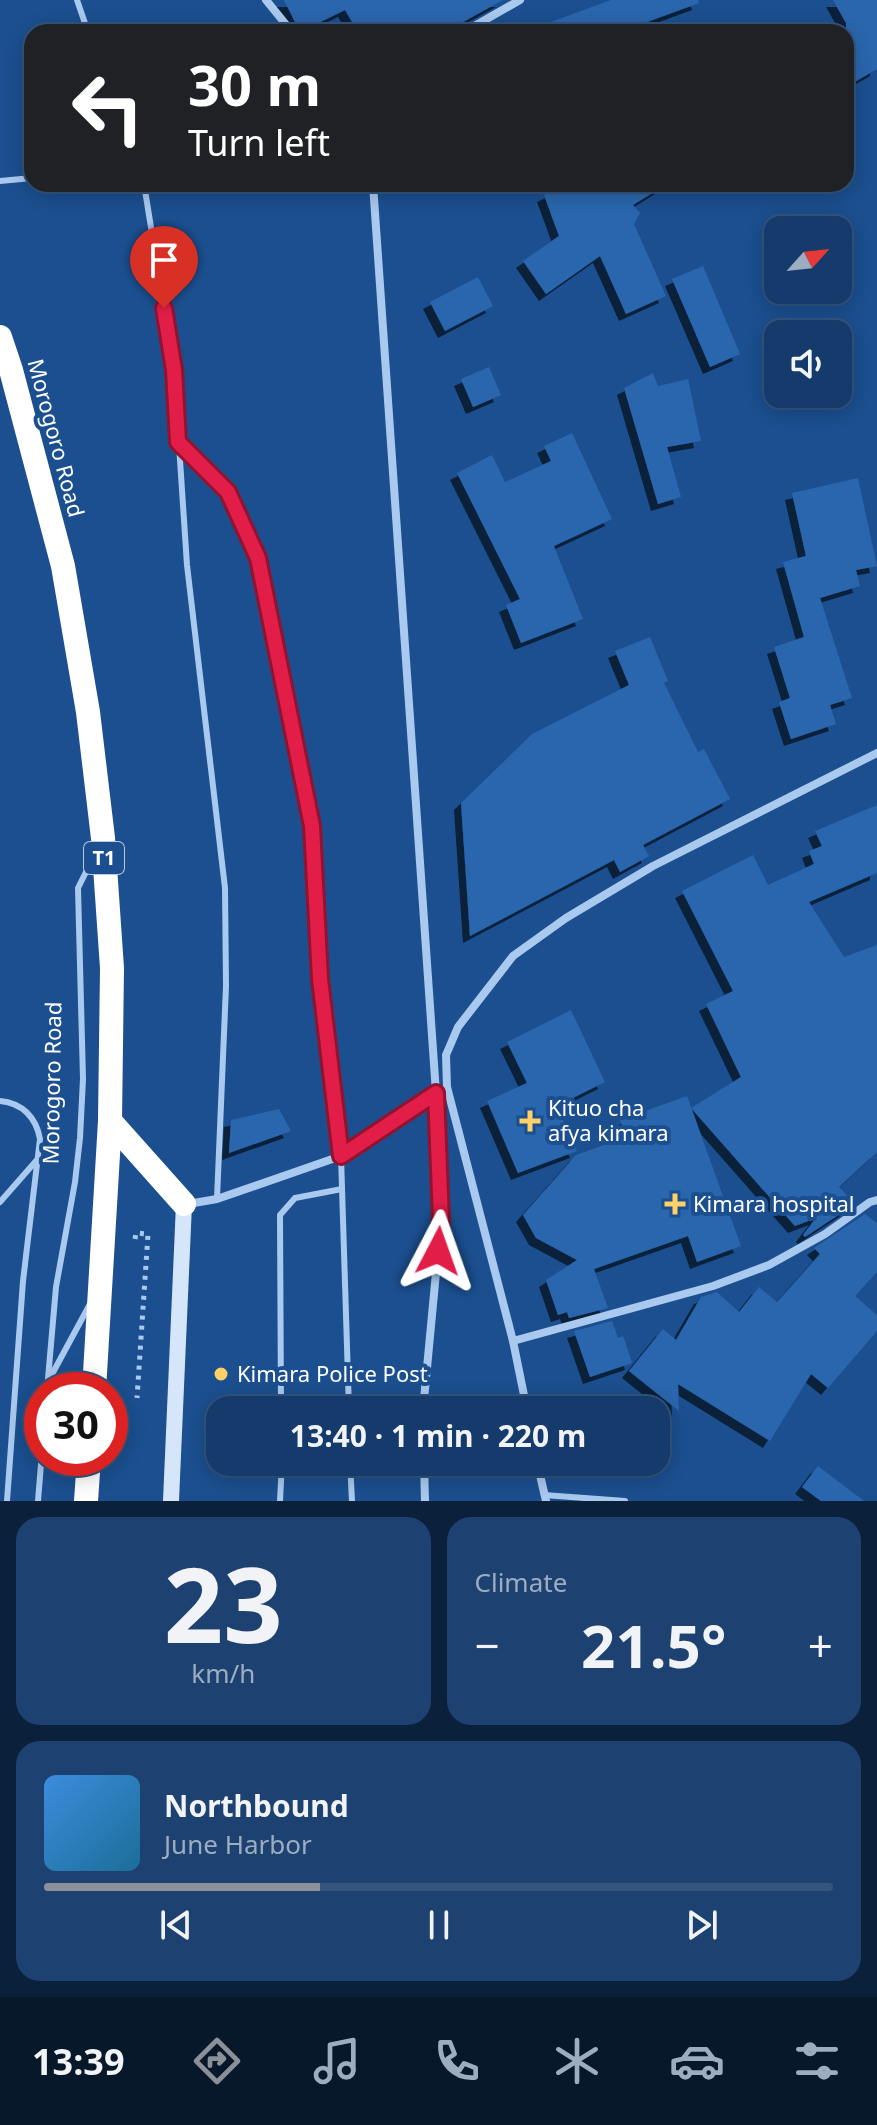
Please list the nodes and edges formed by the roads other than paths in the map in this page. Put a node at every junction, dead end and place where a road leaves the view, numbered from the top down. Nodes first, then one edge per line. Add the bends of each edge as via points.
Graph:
1 (77, 0) edge
2 (266, 0) edge
3 (520, 0) edge
4 (85, 24) edge
5 (286, 24) edge
6 (478, 24) edge
7 (24, 179) edge
8 (0, 181) edge
9 (145, 192) edge
10 (374, 192) edge
11 (0, 337) edge
12 (178, 442) junction
13 (877, 753) edge
14 (103, 838) junction
15 (447, 1087) junction
16 (436, 1093) junction
17 (0, 1101) edge
18 (110, 1121) junction
19 (40, 1146) junction
20 (341, 1156) junction
21 (342, 1189) junction
22 (217, 1199) junction
23 (877, 1200) edge
24 (0, 1202) edge
25 (184, 1204) junction
26 (101, 1283) junction
27 (513, 1341) junction
28 (48, 1372) edge
29 (54, 1372) edge
30 (95, 1372) edge
31 (281, 1396) edge
32 (349, 1396) edge
33 (424, 1396) edge
34 (524, 1396) edge
35 (40, 1476) edge
36 (88, 1476) edge
37 (281, 1476) edge
38 (351, 1476) edge
39 (424, 1476) edge
40 (540, 1476) edge
41 (545, 1498) edge
42 (7, 1501) edge
43 (38, 1501) edge
44 (86, 1501) edge
45 (171, 1501) edge
46 (280, 1501) edge
47 (352, 1501) edge
48 (425, 1501) edge
49 (625, 1501) edge

1 - 4 lane
2 - 5 street
3 - 6 street
7 - 8 lane
9 - 12 lane via 174,370
10 - 16 street
11 - 14 highway, Morogoro Road / T1 via 63,566
12 - 20 lane via 228,492 258,558 312,826 320,979
12 - 22 lane via 225,888
13 - 15 street via 653,866 513,956 458,1027 446,1055
14 - 18 highway, Morogoro Road / T1 via 112,968
14 - 28 lane, Morogoro Road via 78,888 80,1138
15 - 16 street
15 - 27 street
16 - 20 street
16 - 33 street via 441,1220
17 - 19 lane, Morogoro Road via 27,1112 36,1123
18 - 25 highway
18 - 26 highway, Morogoro Road / T1
19 - 24 lane, Morogoro Road via 33,1167
19 - 42 lane, Morogoro Road via 23,1281
20 - 21 lane
20 - 22 street
21 - 31 lane via 295,1198 280,1215
21 - 32 lane
22 - 25 street
23 - 27 street via 757,1270
25 - 45 street
26 - 29 lane, Morogoro Road
26 - 30 highway, Morogoro Road / T1
27 - 34 street
35 - 43 lane
36 - 44 highway
37 - 46 lane
38 - 47 lane
39 - 48 street
40 - 41 street
41 - 49 lane

